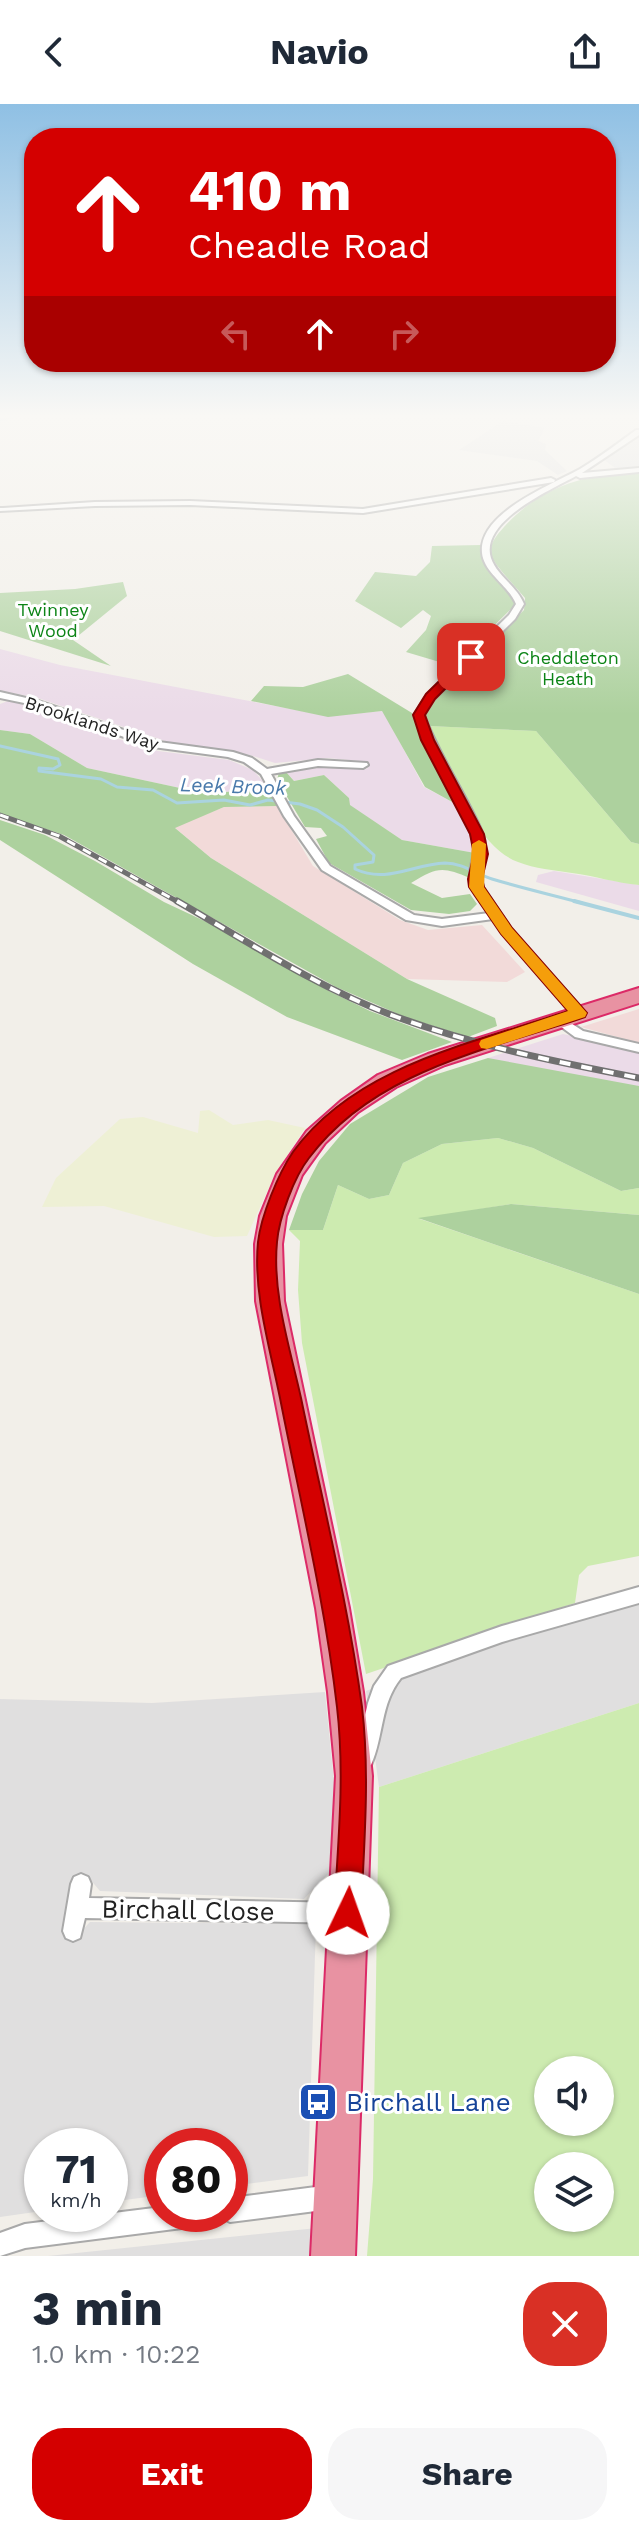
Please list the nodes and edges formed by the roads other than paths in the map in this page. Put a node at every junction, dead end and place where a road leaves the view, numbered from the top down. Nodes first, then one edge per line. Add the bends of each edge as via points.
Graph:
1 (511, 514) edge
2 (0, 695) edge
3 (363, 765) dead end
4 (265, 772) junction
5 (496, 915) junction
6 (639, 995) edge
7 (569, 1017) junction
8 (639, 1048) edge
9 (639, 1595) edge
10 (354, 1776) junction
11 (81, 1884) dead end
12 (77, 1908) junction
13 (348, 1913) junction
14 (73, 1931) dead end
15 (336, 2197) junction
16 (248, 2208) edge
17 (144, 2221) edge
18 (0, 2245) edge
19 (333, 2256) edge

1 - 5 street via 491,536 486,558 520,604 419,715 477,834 481,854 476,873
2 - 4 street, Brooklands Way via 157,745 241,757
3 - 4 street via 318,763
4 - 5 street via 326,868 410,918 434,923
5 - 7 street
6 - 7 highway
7 - 8 street via 579,1034
7 - 10 highway via 389,1080 345,1110 300,1156 273,1213 267,1243 270,1298 329,1585 350,1708
9 - 10 street via 502,1634 395,1672 377,1696 366,1756
10 - 13 highway
11 - 12 street, Birchall Close
12 - 13 street, Birchall Close
12 - 14 street, Birchall Close
13 - 15 highway
15 - 16 street
15 - 19 highway
17 - 18 street via 25,2236

